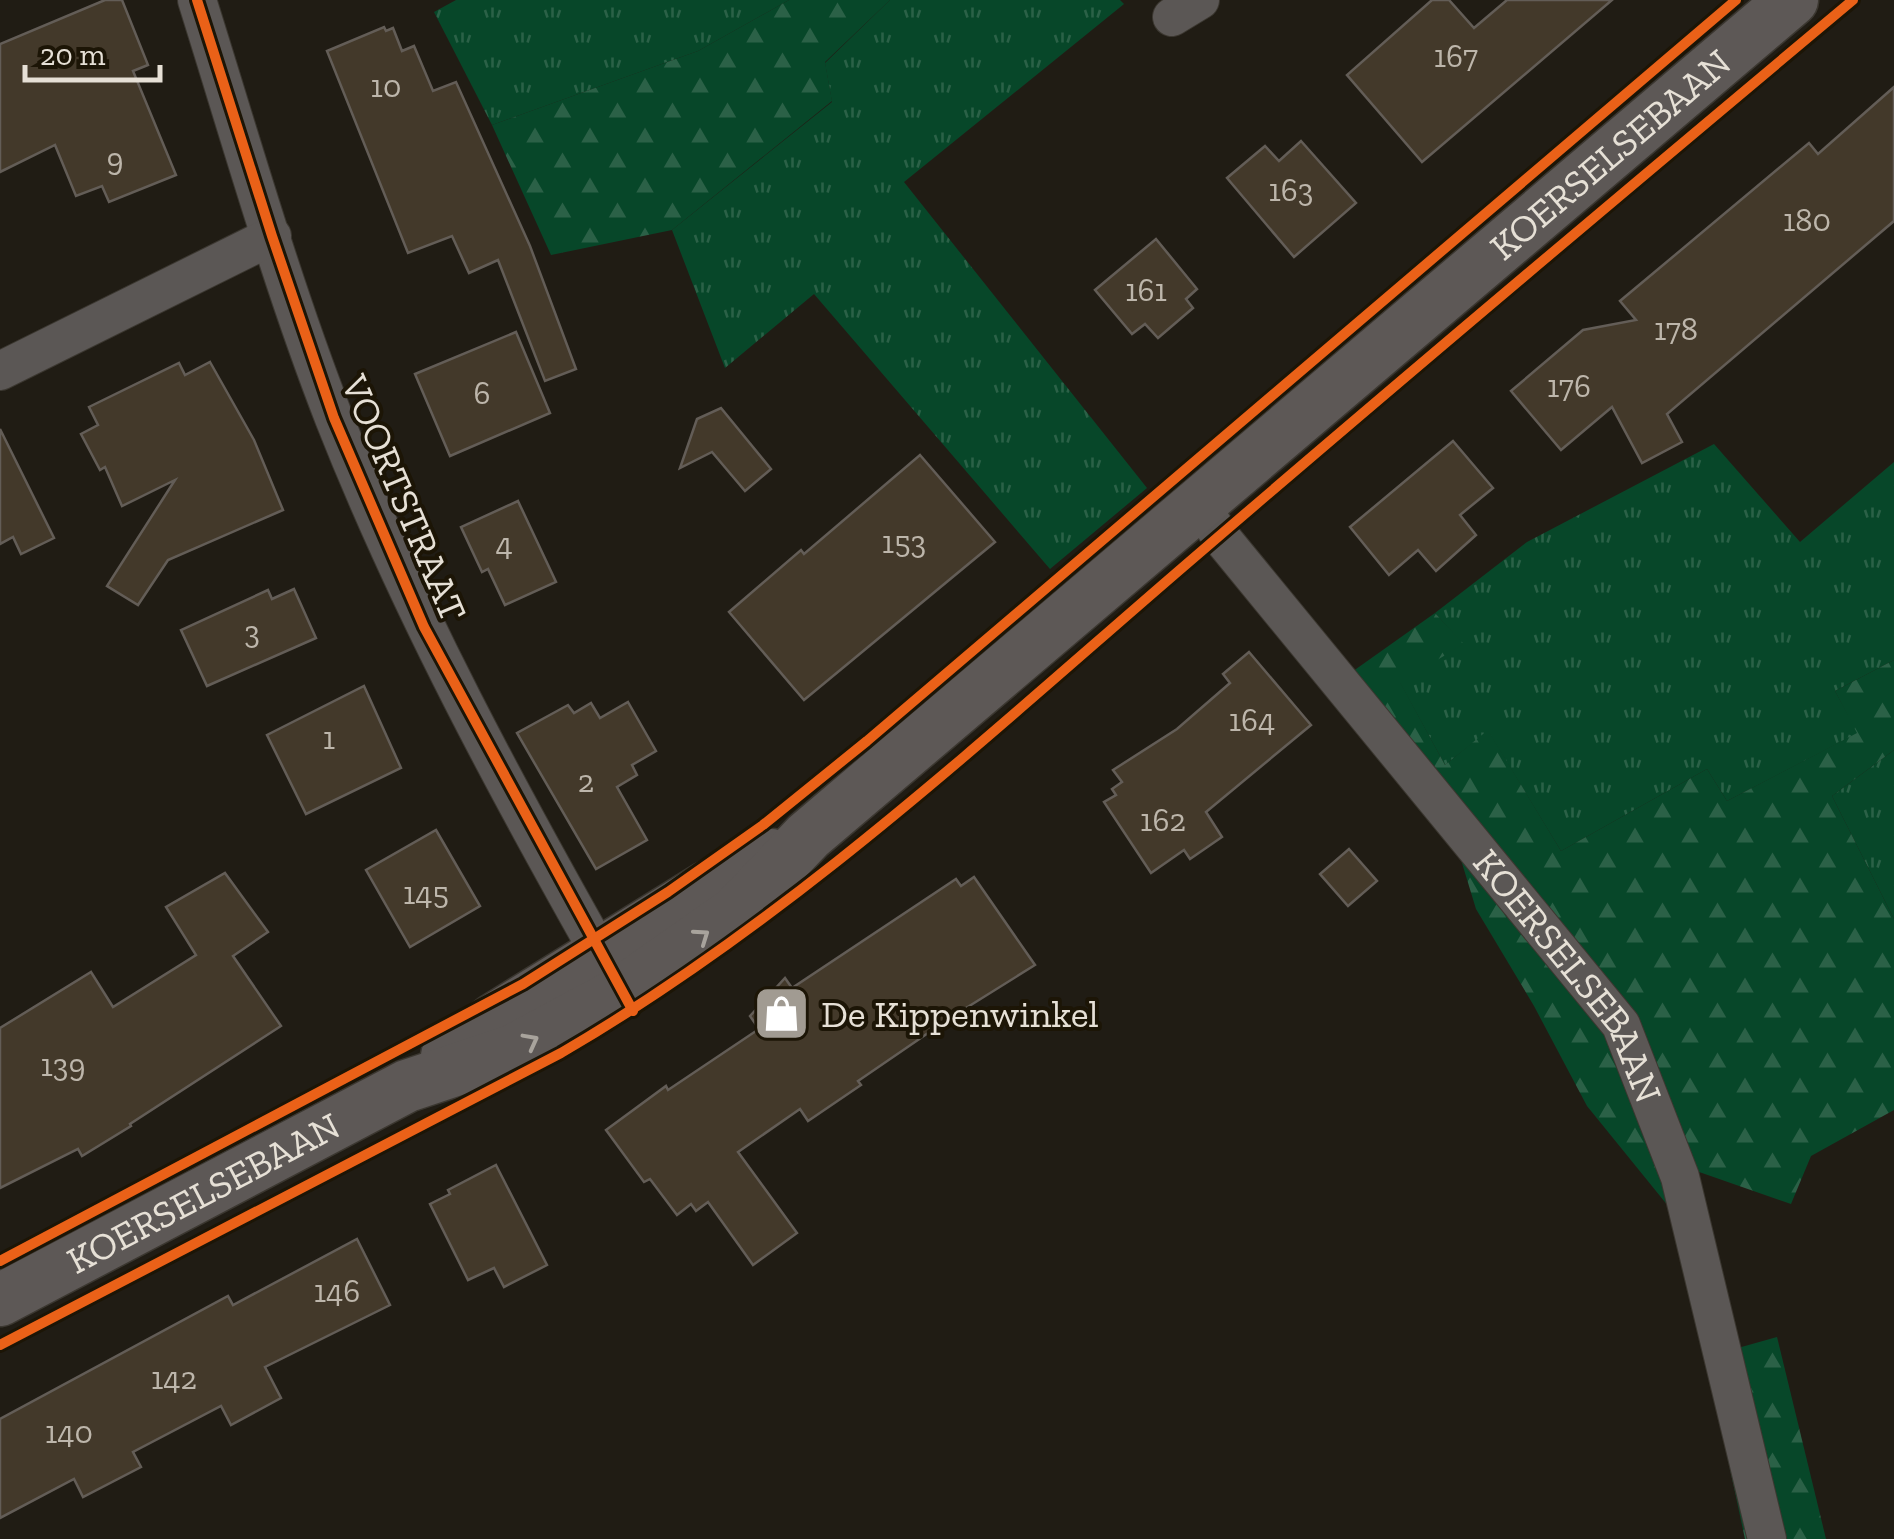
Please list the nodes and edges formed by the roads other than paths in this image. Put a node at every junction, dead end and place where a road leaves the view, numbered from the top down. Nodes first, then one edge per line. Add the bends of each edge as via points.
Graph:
1 (198, 0) edge
2 (1792, 0) edge
3 (272, 236) junction
4 (0, 372) edge
5 (1199, 503) junction
6 (611, 974) junction
7 (0, 1300) edge
8 (1767, 1539) edge

1 - 3 street, VOORTSTRAAT
2 - 5 street, KOERSELSEBAAN
3 - 4 street
3 - 6 street, VOORTSTRAAT via 334,418 424,627
5 - 6 street, KOERSELSEBAAN via 808,836 736,912
5 - 8 street, KOERSELSEBAAN via 1621,1025 1680,1177
6 - 7 street, KOERSELSEBAAN via 512,1051 407,1086

